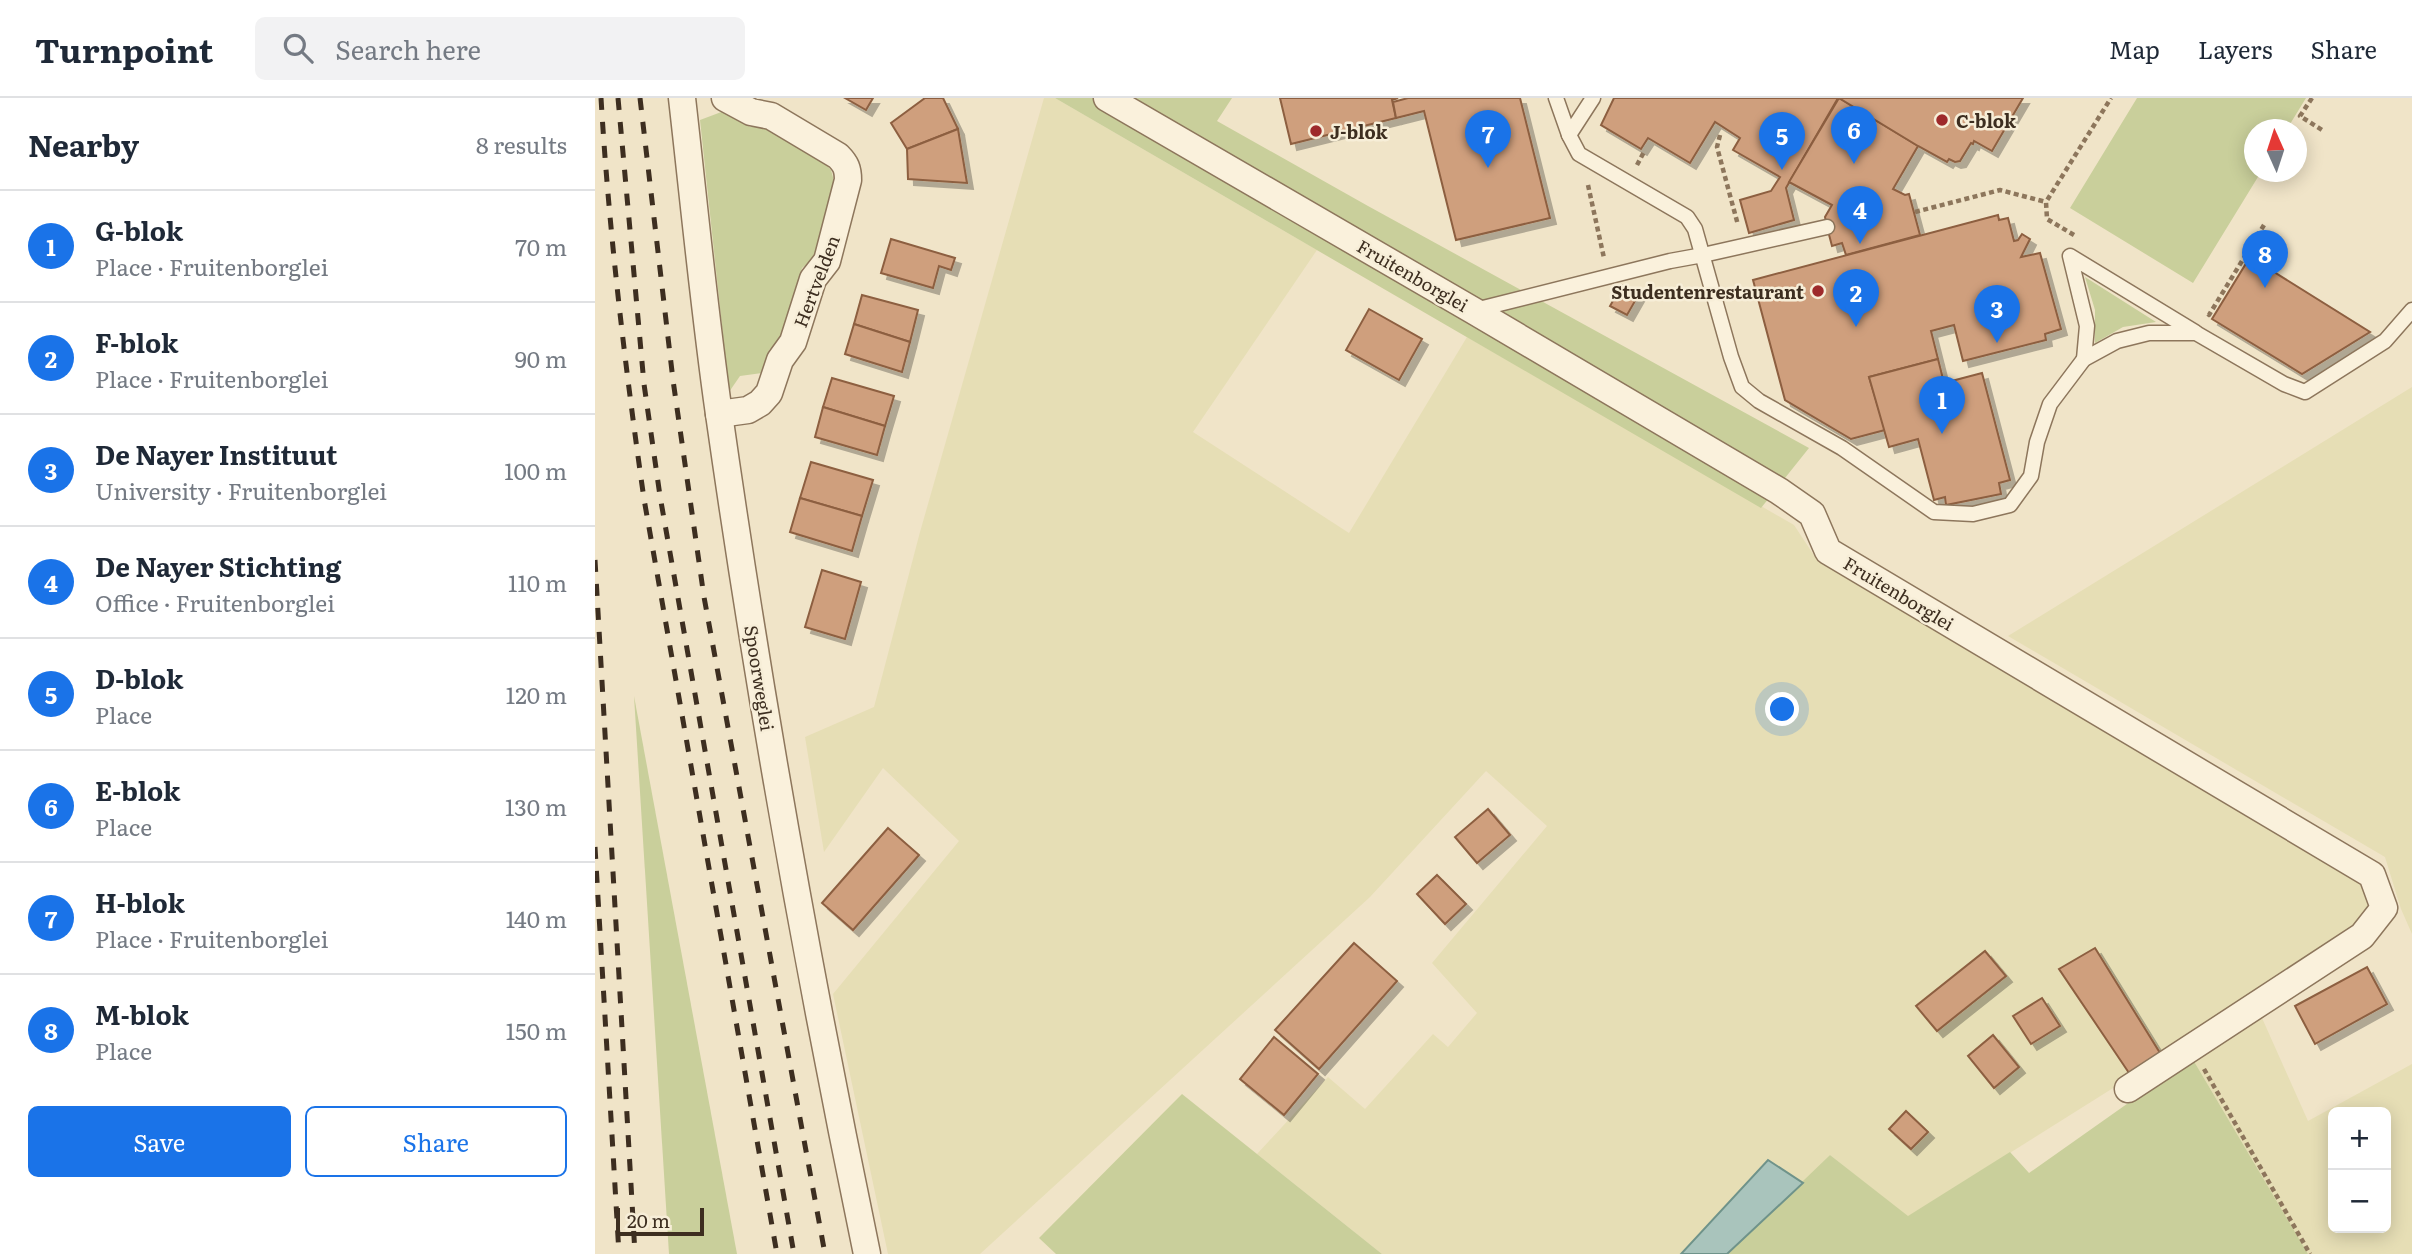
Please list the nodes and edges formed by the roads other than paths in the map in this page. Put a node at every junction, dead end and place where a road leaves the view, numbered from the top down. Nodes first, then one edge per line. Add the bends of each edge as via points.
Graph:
1 (682, 98) edge
2 (725, 98) edge
3 (1107, 98) edge
4 (1556, 98) edge
5 (1593, 98) edge
6 (1569, 135) junction
7 (1827, 228) dead end
8 (1703, 256) junction
9 (2411, 310) edge
10 (1474, 311) junction
11 (2196, 333) junction
12 (2084, 359) junction
13 (719, 414) junction
14 (2128, 1089) dead end
15 (867, 1254) edge

1 - 13 street, Spoorweglei
2 - 13 street, Hertvelden via 751,113 771,116 838,156 845,162 848,180 827,261 813,279 793,342 780,360 769,393 748,410
3 - 10 street, Fruitenborglei
4 - 6 lane
5 - 6 lane
6 - 8 lane via 1579,154 1687,217
7 - 8 lane
8 - 10 lane
8 - 12 lane via 1742,387 1934,512 1973,514 2010,505 2031,476 2050,404
9 - 11 lane via 2385,341 2305,392
10 - 14 street, Fruitenborglei via 1779,491 1812,514 1828,551 2372,875 2384,908 2362,936
11 - 12 lane via 2128,338
11 - 12 lane via 2070,256 2087,326
13 - 15 street, Spoorweglei via 793,880

